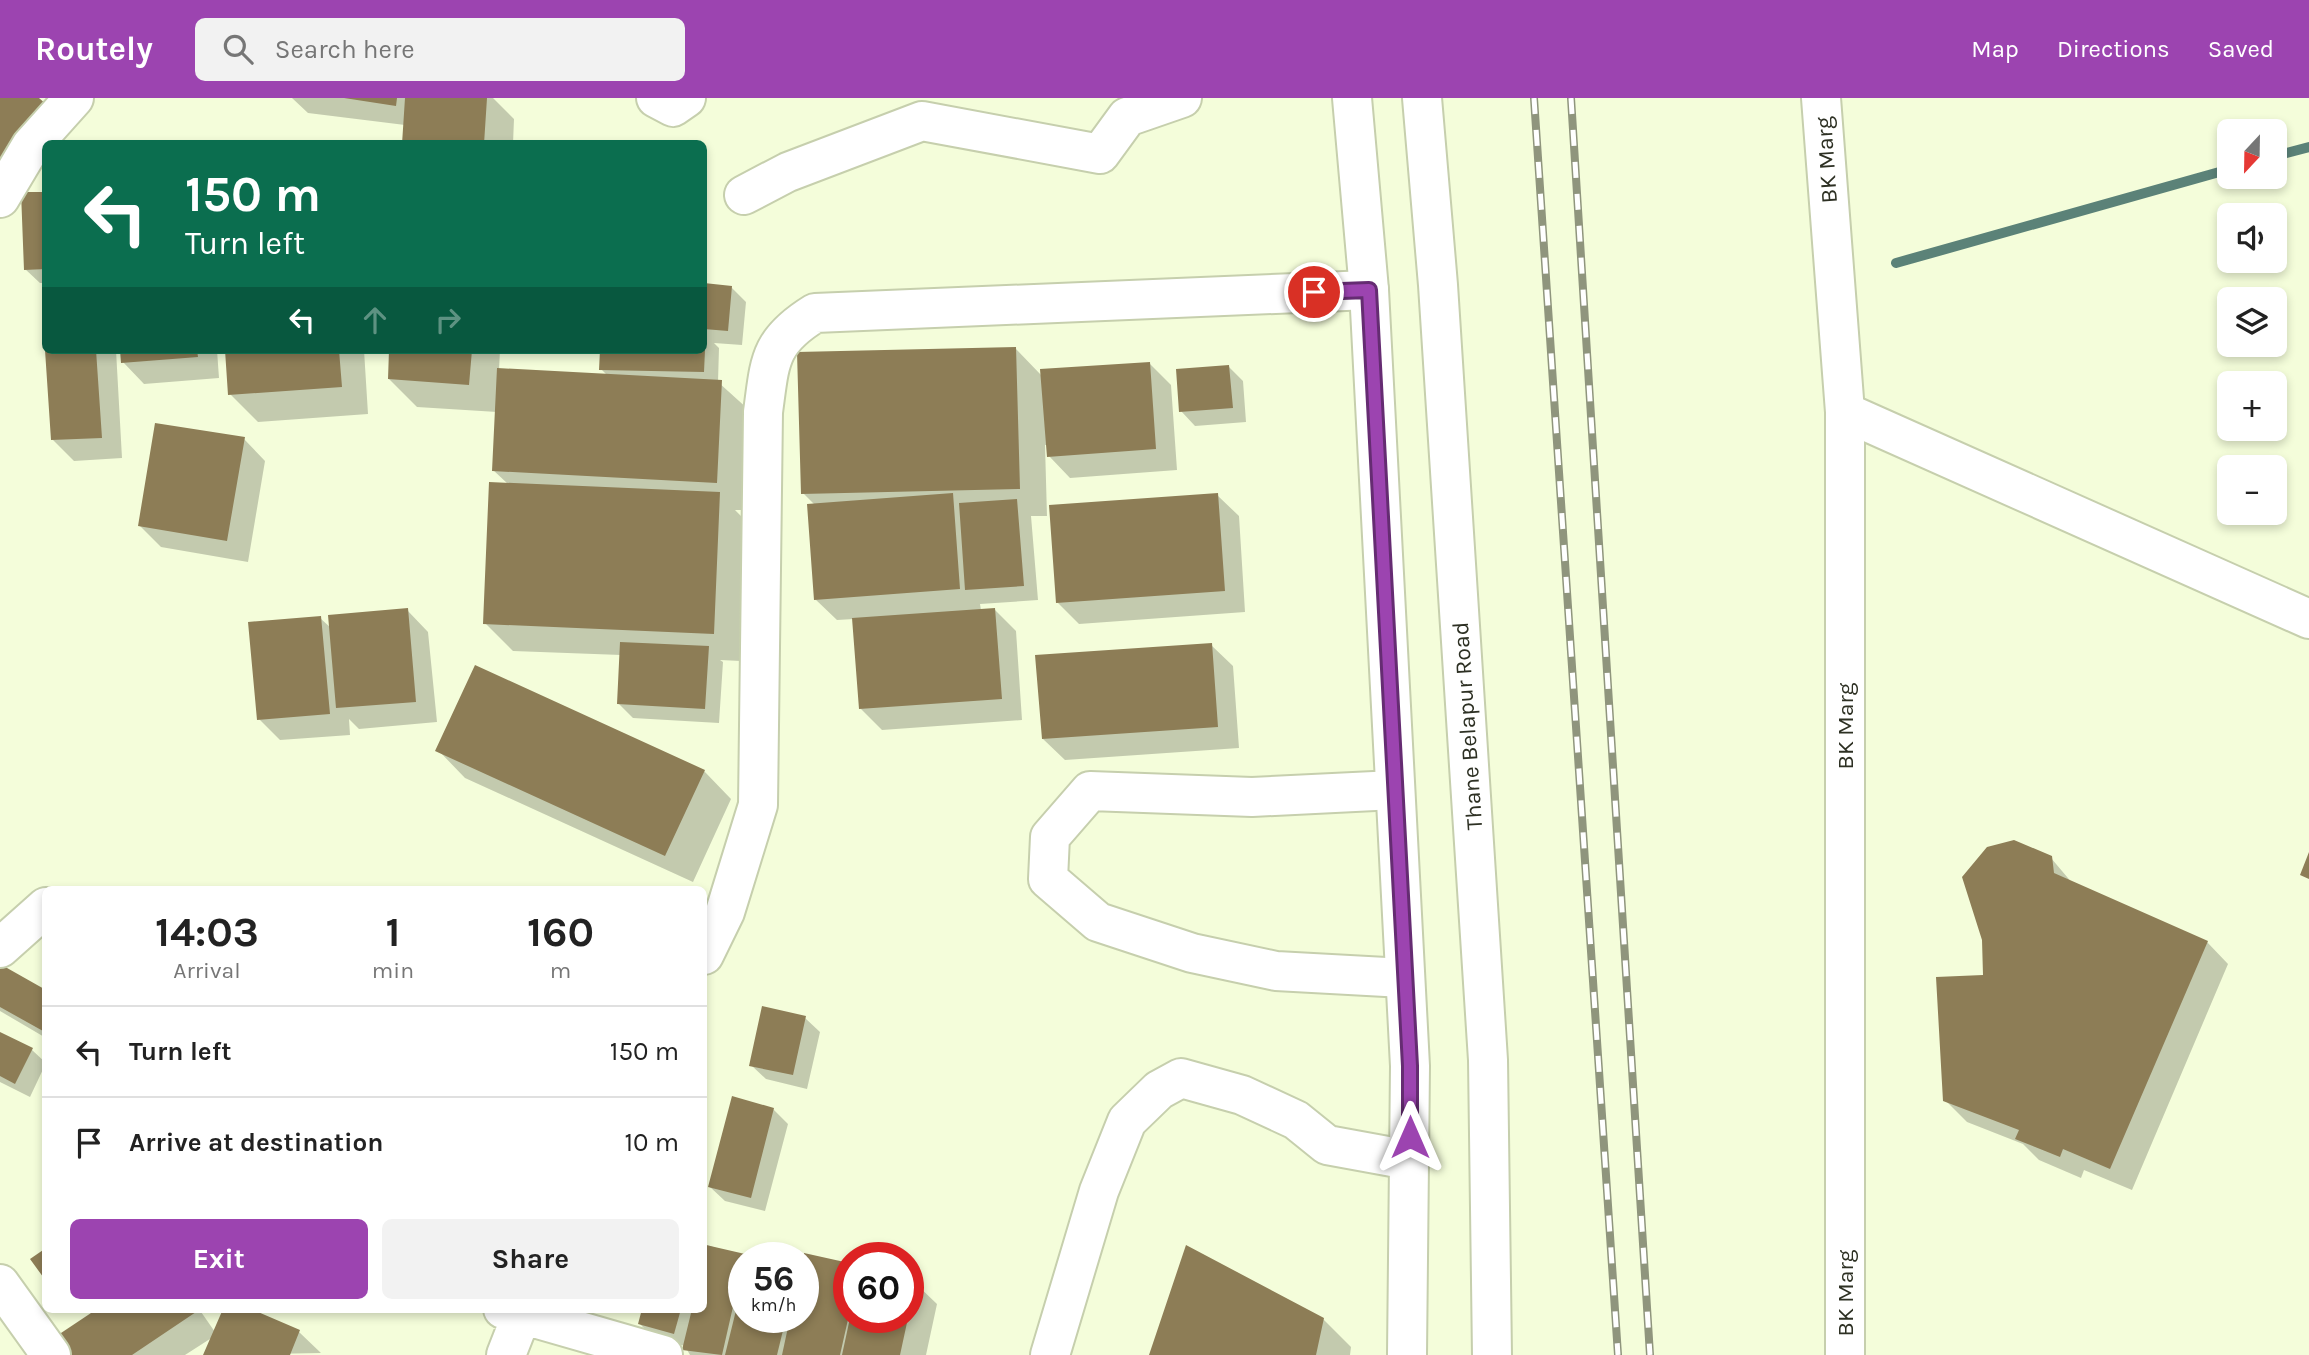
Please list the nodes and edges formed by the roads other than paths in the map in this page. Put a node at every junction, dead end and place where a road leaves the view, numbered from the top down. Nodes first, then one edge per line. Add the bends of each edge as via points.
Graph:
1 (74, 98) edge
2 (656, 98) edge
3 (685, 98) edge
4 (1182, 98) edge
5 (1352, 98) edge
6 (1422, 98) edge
7 (1821, 98) edge
8 (913, 109) edge
9 (744, 195) dead end
10 (0, 198) edge
11 (1369, 290) junction
12 (1845, 412) junction
13 (2309, 618) edge
14 (1395, 790) junction
15 (42, 911) edge
16 (0, 948) edge
17 (707, 949) edge
18 (1404, 978) junction
19 (1409, 1160) junction
20 (0, 1284) edge
21 (515, 1313) edge
22 (526, 1313) edge
23 (45, 1317) edge
24 (51, 1355) edge
25 (506, 1355) edge
26 (663, 1355) edge
27 (1050, 1355) edge
28 (1407, 1355) edge
29 (1492, 1355) edge
30 (1844, 1355) edge

1 - 10 street via 30,146
2 - 3 street via 673,107
4 - 8 street via 1127,117 1100,154
5 - 11 street
6 - 29 street, Thane Belapur Road via 1488,1059
7 - 12 street, BK Marg
8 - 9 street
11 - 14 street
11 - 17 street via 815,313 790,328 769,362 763,412 758,805 726,912
12 - 13 street
12 - 30 street, BK Marg
14 - 18 street
14 - 18 street via 1252,797 1090,791 1050,837 1048,879 1098,922 1192,953 1276,971
15 - 16 street
18 - 19 street via 1410,1066
19 - 27 street via 1327,1145 1296,1120 1242,1095 1181,1078 1159,1090 1127,1121 1099,1191
19 - 28 street
20 - 23 street
21 - 25 street
22 - 26 street
23 - 24 street

